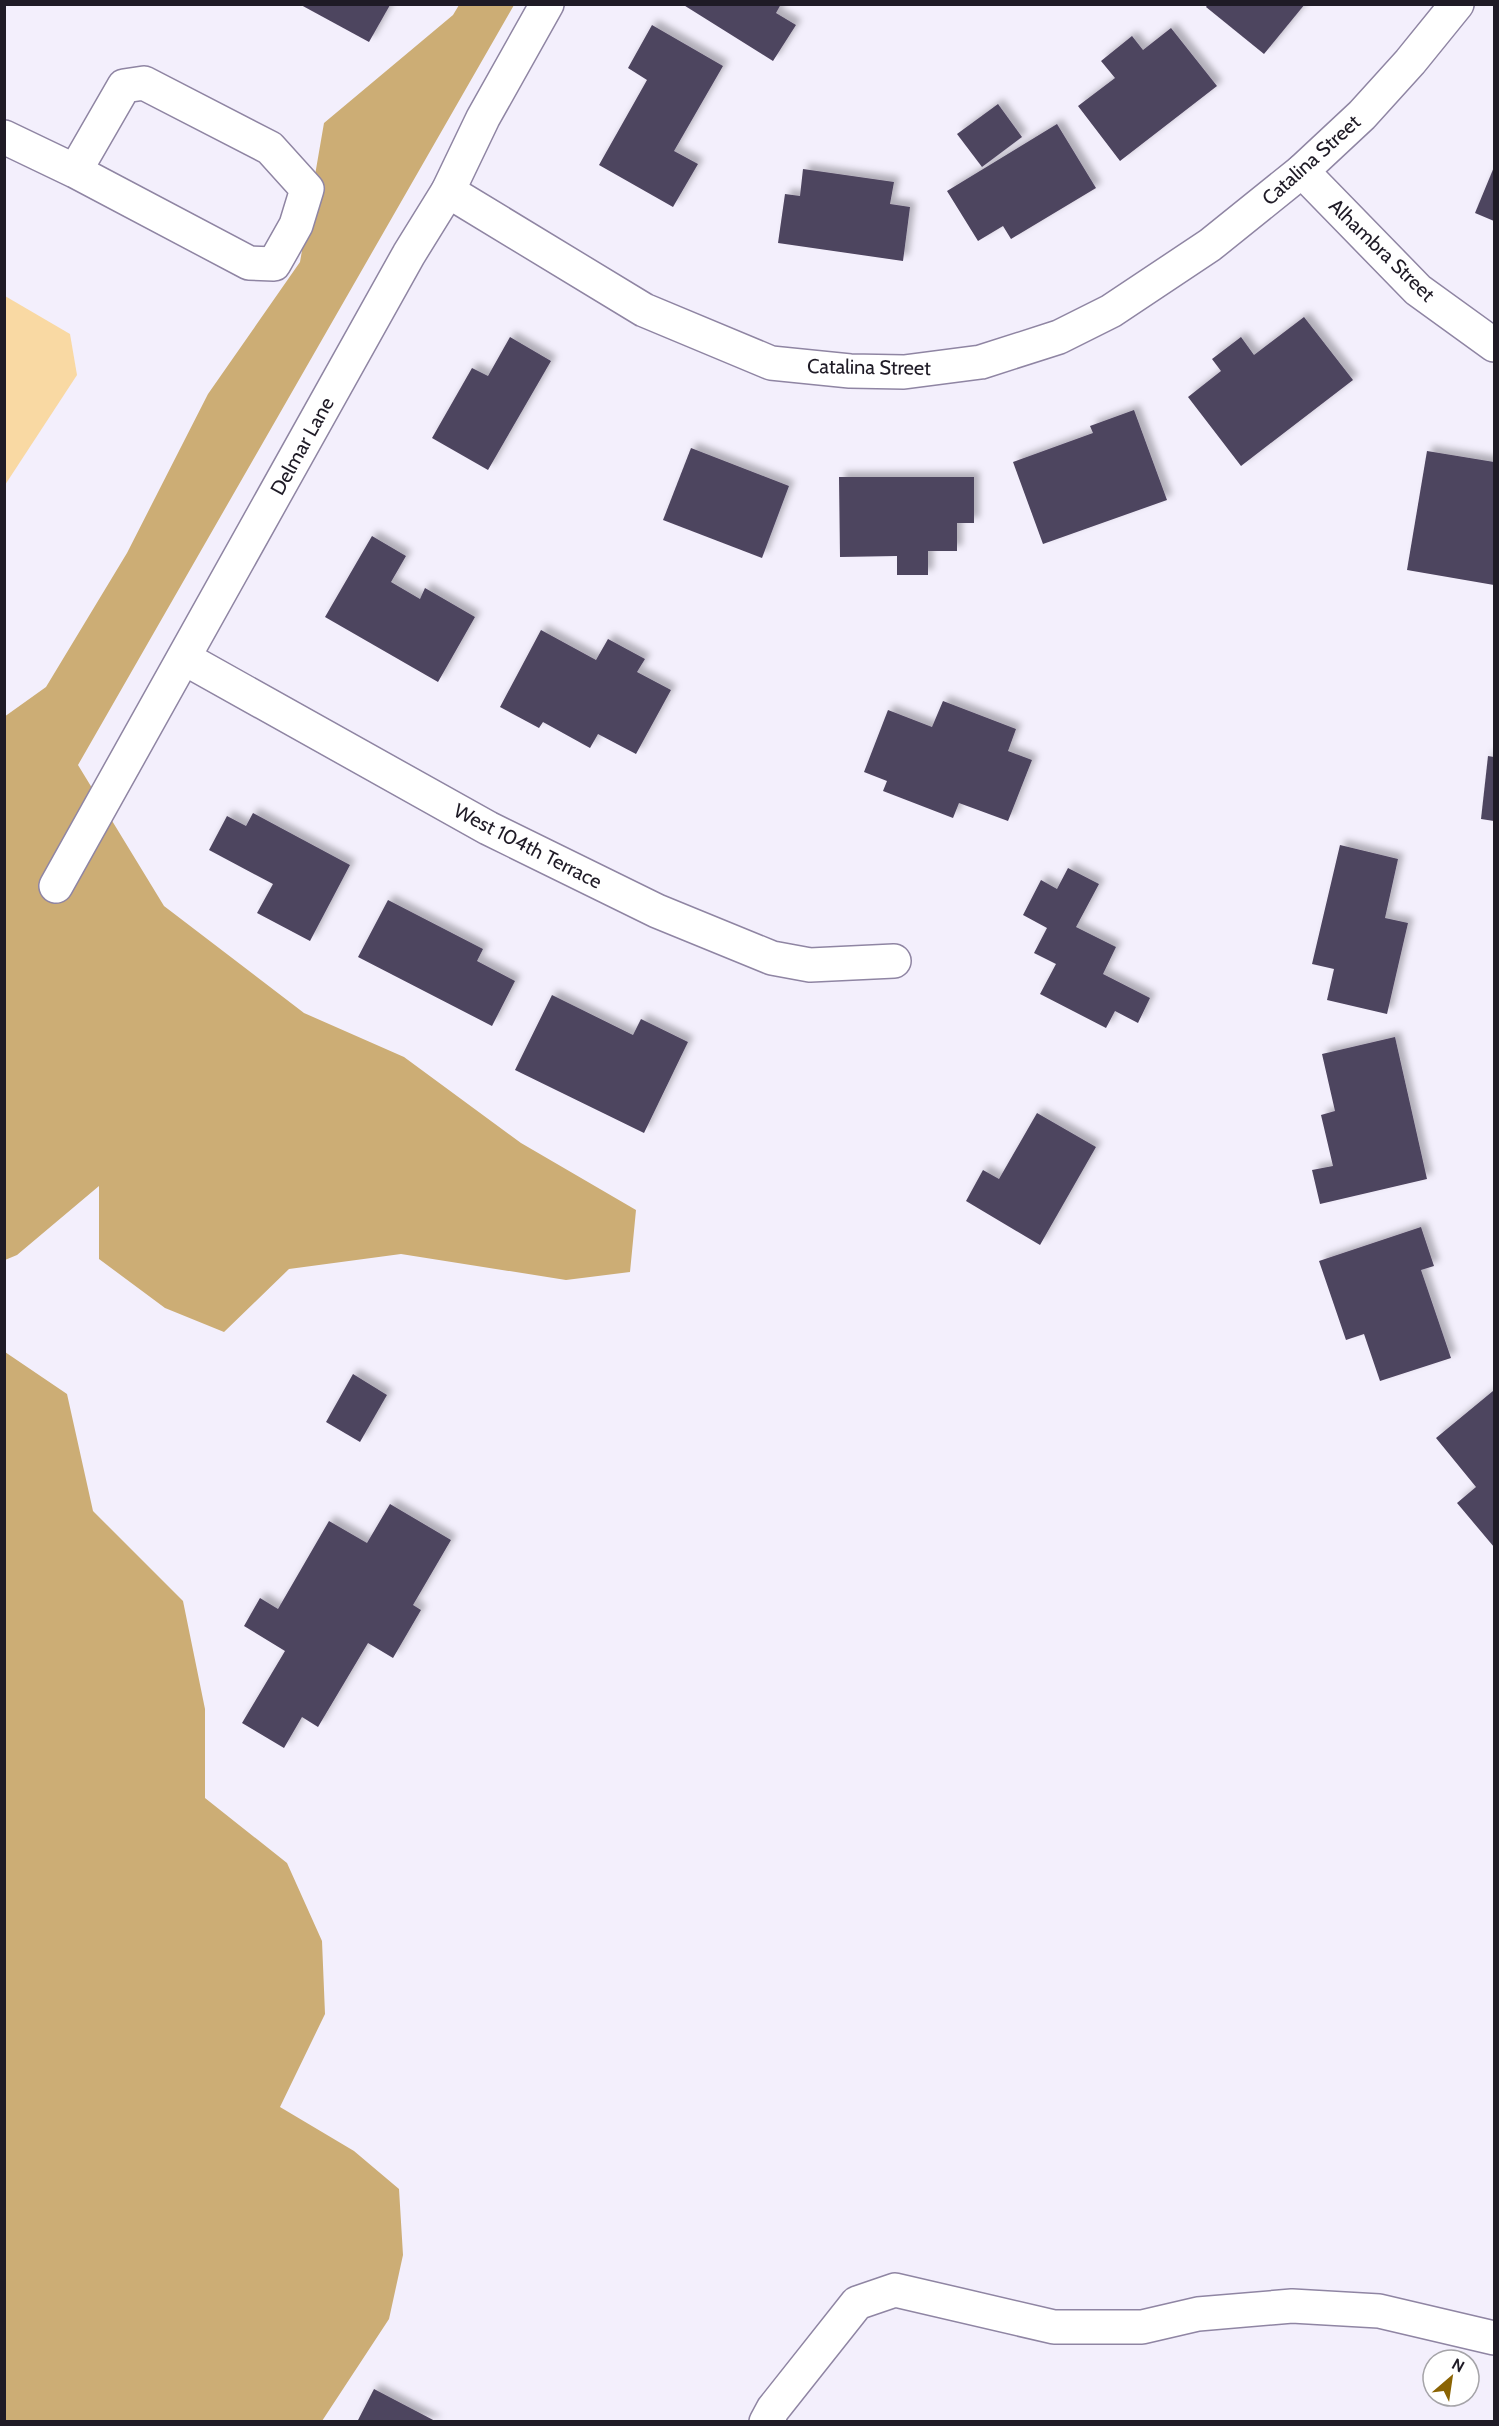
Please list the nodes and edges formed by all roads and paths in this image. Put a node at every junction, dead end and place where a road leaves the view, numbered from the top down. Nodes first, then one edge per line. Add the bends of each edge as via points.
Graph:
1 (547, 4) edge
2 (1457, 4) edge
3 (4, 137) edge
4 (75, 171) junction
5 (1302, 171) junction
6 (448, 191) junction
7 (1494, 345) edge
8 (184, 658) junction
9 (56, 886) dead end
10 (894, 961) dead end
11 (1494, 2338) edge
12 (766, 2421) edge

1 - 6 street, Delmar Lane via 483,118
2 - 5 street, Catalina Street via 1362,115
3 - 4 street
4 - 4 street via 249,263 274,264 296,225 307,189 270,148 144,83 124,86
5 - 6 street, Catalina Street via 1210,245 1111,311 1059,337 981,362 904,372 771,363 644,310
5 - 7 street, Alhambra Street via 1418,291
6 - 8 street, Delmar Lane
8 - 9 street, Delmar Lane
8 - 10 street, West 104th Terrace via 488,828 657,911 772,958 810,965
11 - 12 street via 1379,2311 1292,2306 1198,2314 1142,2327 1054,2326 895,2290 857,2303

